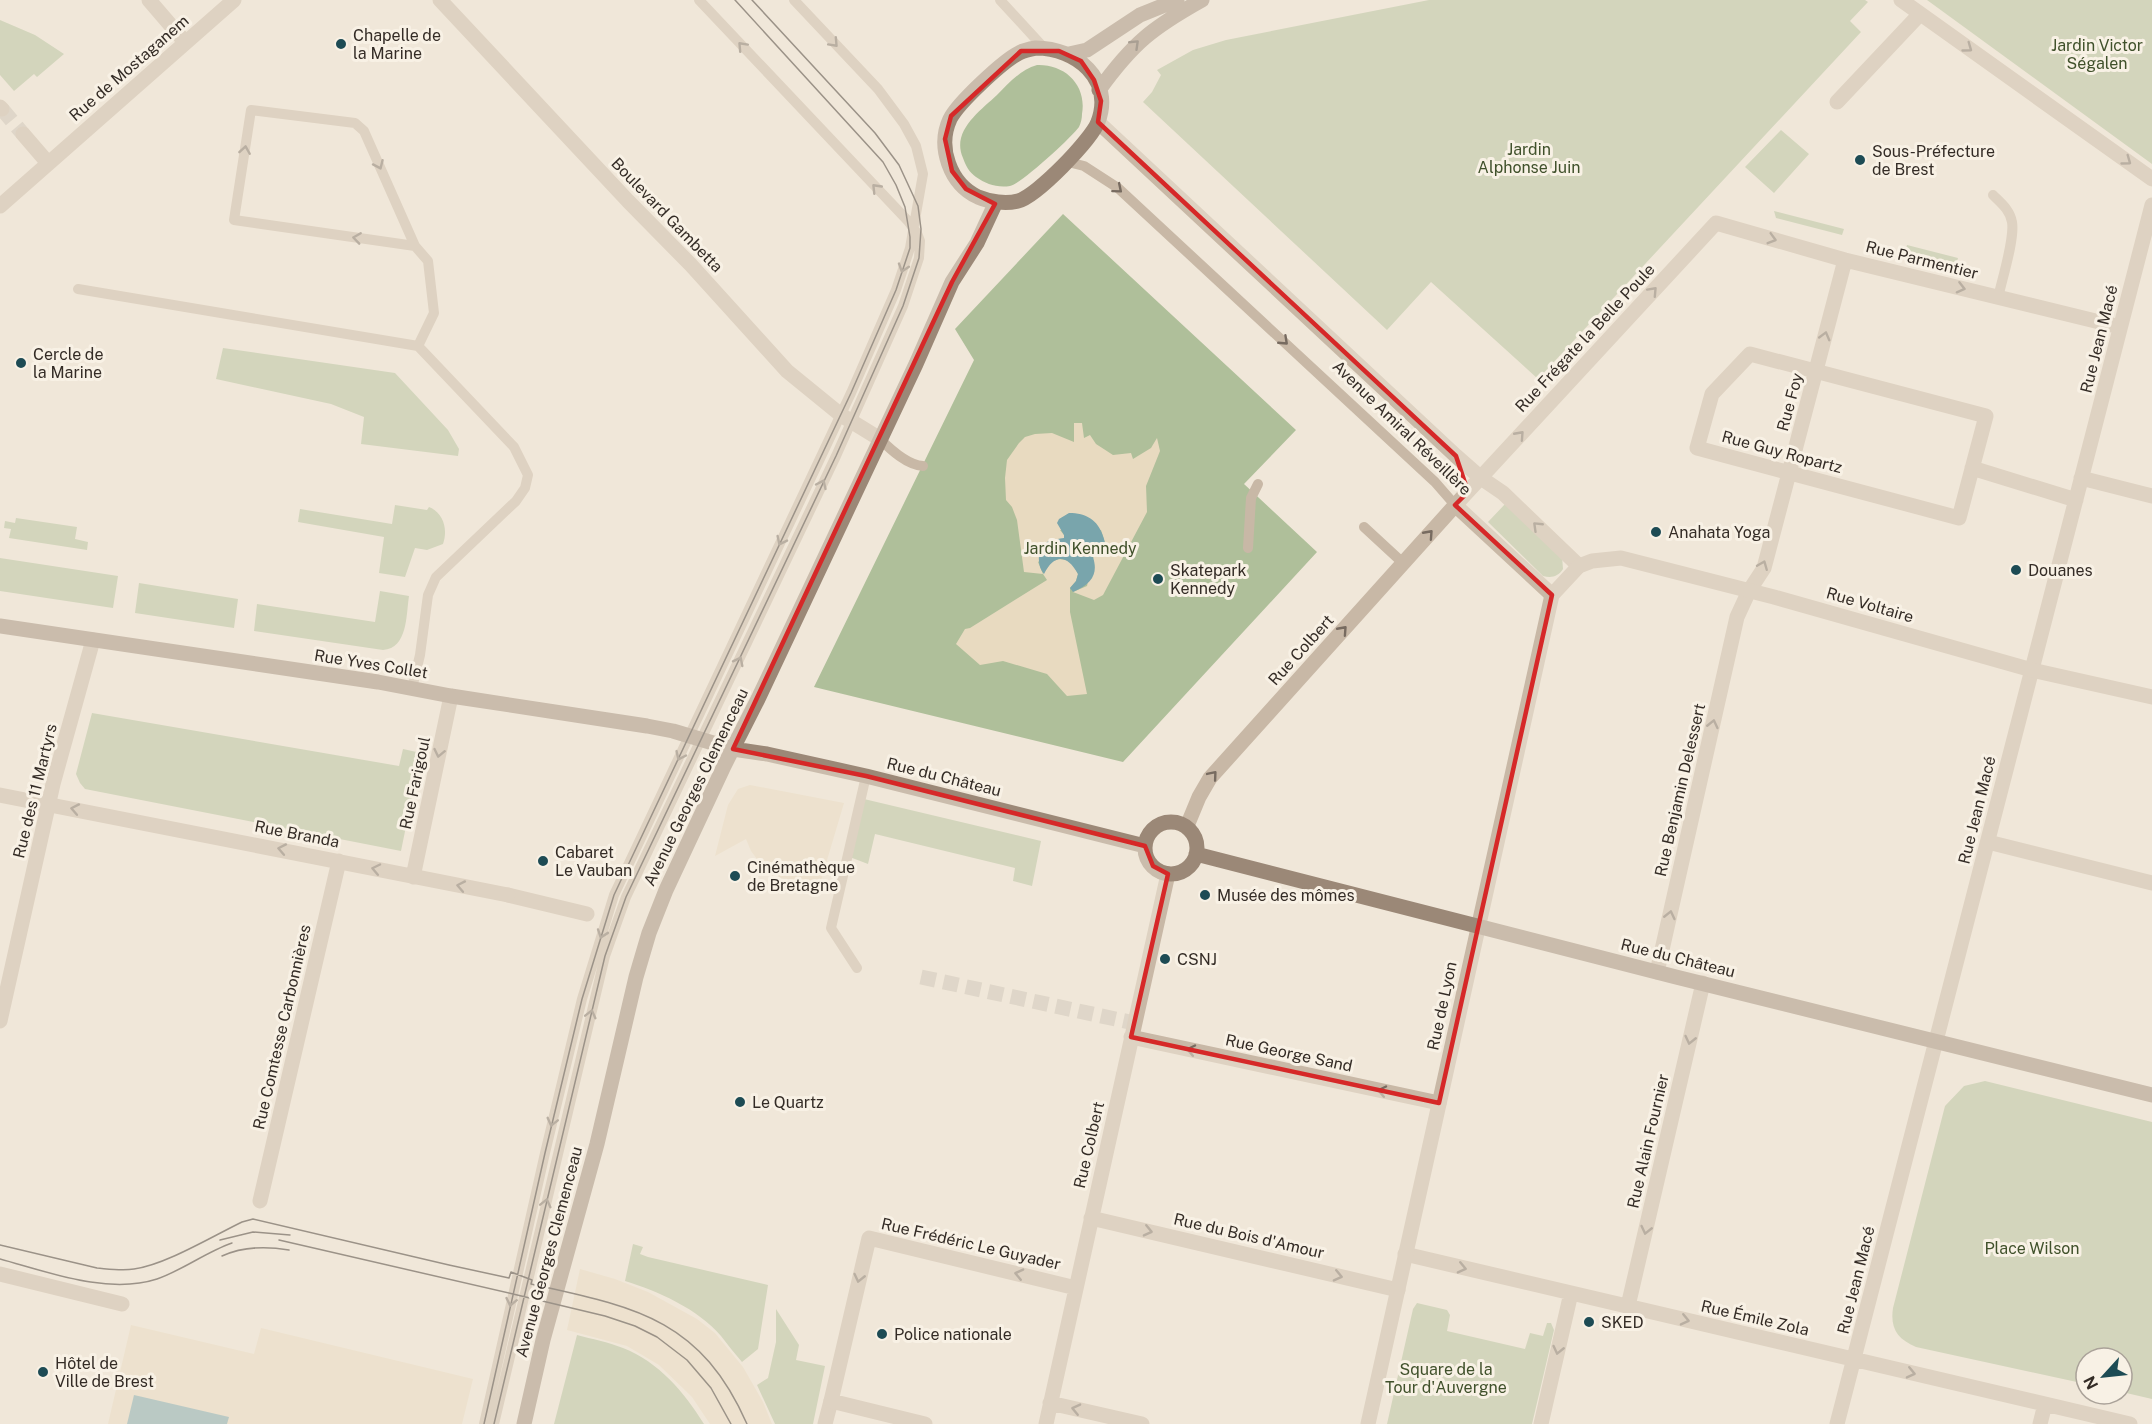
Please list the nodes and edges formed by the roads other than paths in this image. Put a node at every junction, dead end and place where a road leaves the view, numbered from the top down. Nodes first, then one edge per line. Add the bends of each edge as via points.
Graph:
1 (149, 0) edge
2 (234, 0) edge
3 (440, 0) edge
4 (699, 0) edge
5 (794, 0) edge
6 (1000, 0) edge
7 (1177, 0) edge
8 (1203, 0) edge
9 (1901, 0) edge
10 (1920, 14) junction
11 (185, 42) junction
12 (1044, 48) junction
13 (1069, 54) junction
14 (1099, 90) junction
15 (1837, 102) dead end
16 (1098, 122) junction
17 (23, 134) tunnel mouth
18 (1068, 162) junction
19 (48, 163) junction
20 (2152, 179) edge
21 (1993, 195) dead end
22 (996, 202) junction
23 (2152, 205) edge
24 (0, 206) edge
25 (1716, 223) joint
26 (913, 227) junction
27 (415, 246) junction
28 (1845, 260) junction
29 (78, 289) dead end
30 (1998, 298) junction
31 (2120, 327) junction
32 (418, 346) junction
33 (1816, 370) junction
34 (846, 418) junction
35 (880, 439) junction
36 (1456, 456) junction
37 (923, 466) dead end
38 (1972, 468) junction
39 (1790, 472) junction
40 (1480, 478) junction
41 (2081, 478) junction
42 (1258, 484) dead end
43 (1468, 492) junction
44 (2152, 496) edge
45 (2076, 500) junction
46 (1455, 505) junction
47 (1364, 527) dead end
48 (1248, 548) dead end
49 (1403, 563) junction
50 (1579, 566) junction
51 (1749, 591) junction
52 (1552, 596) junction
53 (1737, 617) joint
54 (0, 626) edge
55 (93, 640) junction
56 (2032, 670) junction
57 (412, 688) junction
58 (451, 696) junction
59 (2152, 697) edge
60 (696, 738) junction
61 (733, 749) junction
62 (866, 776) junction
63 (0, 795) edge
64 (49, 804) junction
65 (1186, 826) junction
66 (1988, 842) junction
67 (1145, 846) junction
68 (1196, 854) junction
69 (339, 861) junction
70 (1168, 874) junction
71 (413, 877) junction
72 (2152, 883) edge
73 (586, 914) dead end
74 (1478, 926) junction
75 (857, 968) dead end
76 (1657, 972) junction
77 (1703, 983) junction
78 (0, 1021) edge
79 (1131, 1037) junction
80 (1936, 1041) junction
81 (2152, 1095) edge
82 (1439, 1103) junction
83 (260, 1202) dead end
84 (1091, 1218) junction
85 (1406, 1254) junction
86 (0, 1274) edge
87 (1076, 1288) junction
88 (1398, 1290) junction
89 (1571, 1293) junction
90 (122, 1304) dead end
91 (1628, 1306) junction
92 (1854, 1359) junction
93 (831, 1401) junction
94 (1050, 1404) junction
95 (2045, 1404) junction
96 (484, 1424) edge
97 (494, 1424) edge
98 (524, 1424) edge
99 (825, 1424) edge
100 (925, 1424) edge
101 (1046, 1424) edge
102 (1142, 1424) edge
103 (1368, 1424) edge
104 (1541, 1424) edge
105 (1838, 1424) edge
106 (2040, 1424) edge
107 (2130, 1424) edge

1 - 11 street
2 - 11 street, Rue de Mostaganem
3 - 34 street, Boulevard Gambetta via 787,371
26 -> 4 lane
5 -> 26 lane via 878,89 916,146 923,174
6 - 12 lane
7 - 13 main road via 1140,15 1087,50
14 -> 8 main road via 1139,40
9 - 10 street
10 - 15 street
10 -> 20 street
11 - 19 street, Rue de Mostaganem
12 - 13 main road
12 - 22 main road via 1021,51 1011,57 962,104 948,125 947,156 958,182 977,196
13 - 14 main road via 1089,70
14 - 16 main road
16 - 18 main road
16 - 36 street, Avenue Amiral Réveillère
17 - 19 street
18 - 22 main road via 1021,201
18 -> 46 lane, Avenue Amiral Réveillère via 1084,166 1118,188 1435,482
19 - 24 street, Rue de Mostaganem
21 - 30 lane via 2006,207 2013,232
22 - 35 main road, Avenue Georges Clemenceau via 977,243 952,282
23 - 31 street, Rue Jean Macé
25 -> 28 street, Rue Parmentier
40 -> 25 street, Rue Frégate la Belle Poule
26 - 34 lane via 896,290
27 -> 27 lane via 234,220 251,110 355,123 364,131
27 - 32 lane via 428,261 434,313
28 -> 30 street, Rue Parmentier
33 -> 28 street, Rue Foy
29 - 32 lane
30 - 31 street, Rue Parmentier
31 - 41 street, Rue Jean Macé
32 - 57 lane via 514,447 528,475 516,501 436,577 428,595
33 - 38 street, Rue Guy Ropartz via 1986,416
33 - 39 street, Rue Foy
33 - 39 street, Rue Guy Ropartz via 1750,354 1712,394 1697,448
34 - 35 street, Boulevard Gambetta
34 - 60 lane
35 - 37 lane via 907,461
35 - 61 main road, Avenue Georges Clemenceau
36 - 40 street, Avenue Amiral Réveillère
36 - 43 street, Avenue Amiral Réveillère
38 - 39 street, Rue Guy Ropartz via 1959,518
38 - 45 street
51 -> 39 street, Rue Foy via 1764,568
40 - 43 street, Rue Frégate la Belle Poule
50 -> 40 street, Avenue Amiral Réveillère via 1503,493
41 - 44 street
41 - 45 street, Rue Jean Macé
42 - 48 lane via 1251,498
43 - 46 street, Rue Colbert
45 - 56 street, Rue Jean Macé
49 -> 46 street, Rue Colbert
46 - 52 street, Avenue Amiral Réveillère
47 - 49 lane
65 -> 49 street, Rue Colbert via 1210,778
50 - 51 street, Rue Voltaire via 1621,558
50 - 52 street
51 - 53 street, Rue Foy
51 - 56 street, Rue Voltaire
52 - 74 street, Rue de Lyon
76 -> 53 street, Rue Benjamin Delessert
54 - 55 main road, Rue Yves Collet
55 - 57 main road, Rue Yves Collet
55 - 64 street, Rue des 11 Martyrs
56 - 59 street, Rue Voltaire
56 - 66 street, Rue Jean Macé
57 - 58 main road, Rue Yves Collet
58 - 60 main road, Rue Yves Collet via 647,726
58 -> 71 street, Rue Farigoul
60 - 61 main road, Rue Yves Collet
60 -> 96 lane via 614,895 593,958
97 -> 60 lane via 605,956 626,897
61 - 62 main road, Rue du Château
61 - 98 main road, Avenue Georges Clemenceau via 649,933
62 - 67 main road, Rue du Château
62 - 75 lane via 831,928
63 - 64 street, Rue Branda
69 -> 64 street, Rue Branda
64 - 78 street, Rue des 11 Martyrs
65 - 67 main road via 1172,821 1158,825 1148,834
65 - 68 main road via 1195,839
66 - 72 street
66 - 80 street, Rue Jean Macé
67 - 70 main road via 1153,866
68 - 70 main road via 1181,872
68 - 74 main road, Rue du Château
71 -> 69 street, Rue Branda
69 - 83 street, Rue Comtesse Carbonnières
70 - 79 street, Rue Colbert
73 -> 71 street, Rue Branda
74 - 76 main road, Rue du Château
74 - 82 street, Rue de Lyon
76 - 77 main road, Rue du Château
77 - 80 main road, Rue du Château
77 -> 91 street, Rue Alain Fournier
82 -> 79 street, Rue George Sand
79 - 84 street, Rue Colbert
80 - 81 main road, Rue du Château
80 - 92 street, Rue Jean Macé
82 - 85 street, Rue de Lyon
84 - 87 street, Rue Colbert
84 -> 88 street, Rue du Bois d'Amour
85 - 88 street, Rue de Lyon
85 -> 89 street, Rue Émile Zola
86 - 90 street
87 -> 93 street, Rue Frédéric Le Guyader via 869,1239
87 - 94 street, Rue Colbert
88 - 103 street, Rue de Lyon
89 - 91 street, Rue Émile Zola
89 -> 104 street
91 -> 92 street, Rue Émile Zola
92 -> 95 street, Rue Émile Zola
92 - 105 street, Rue Jean Macé
93 - 99 street, Rue Frédéric Le Guyader
93 - 100 street
94 - 101 street, Rue Colbert
102 -> 94 street
95 - 106 street
95 - 107 street, Rue Émile Zola

